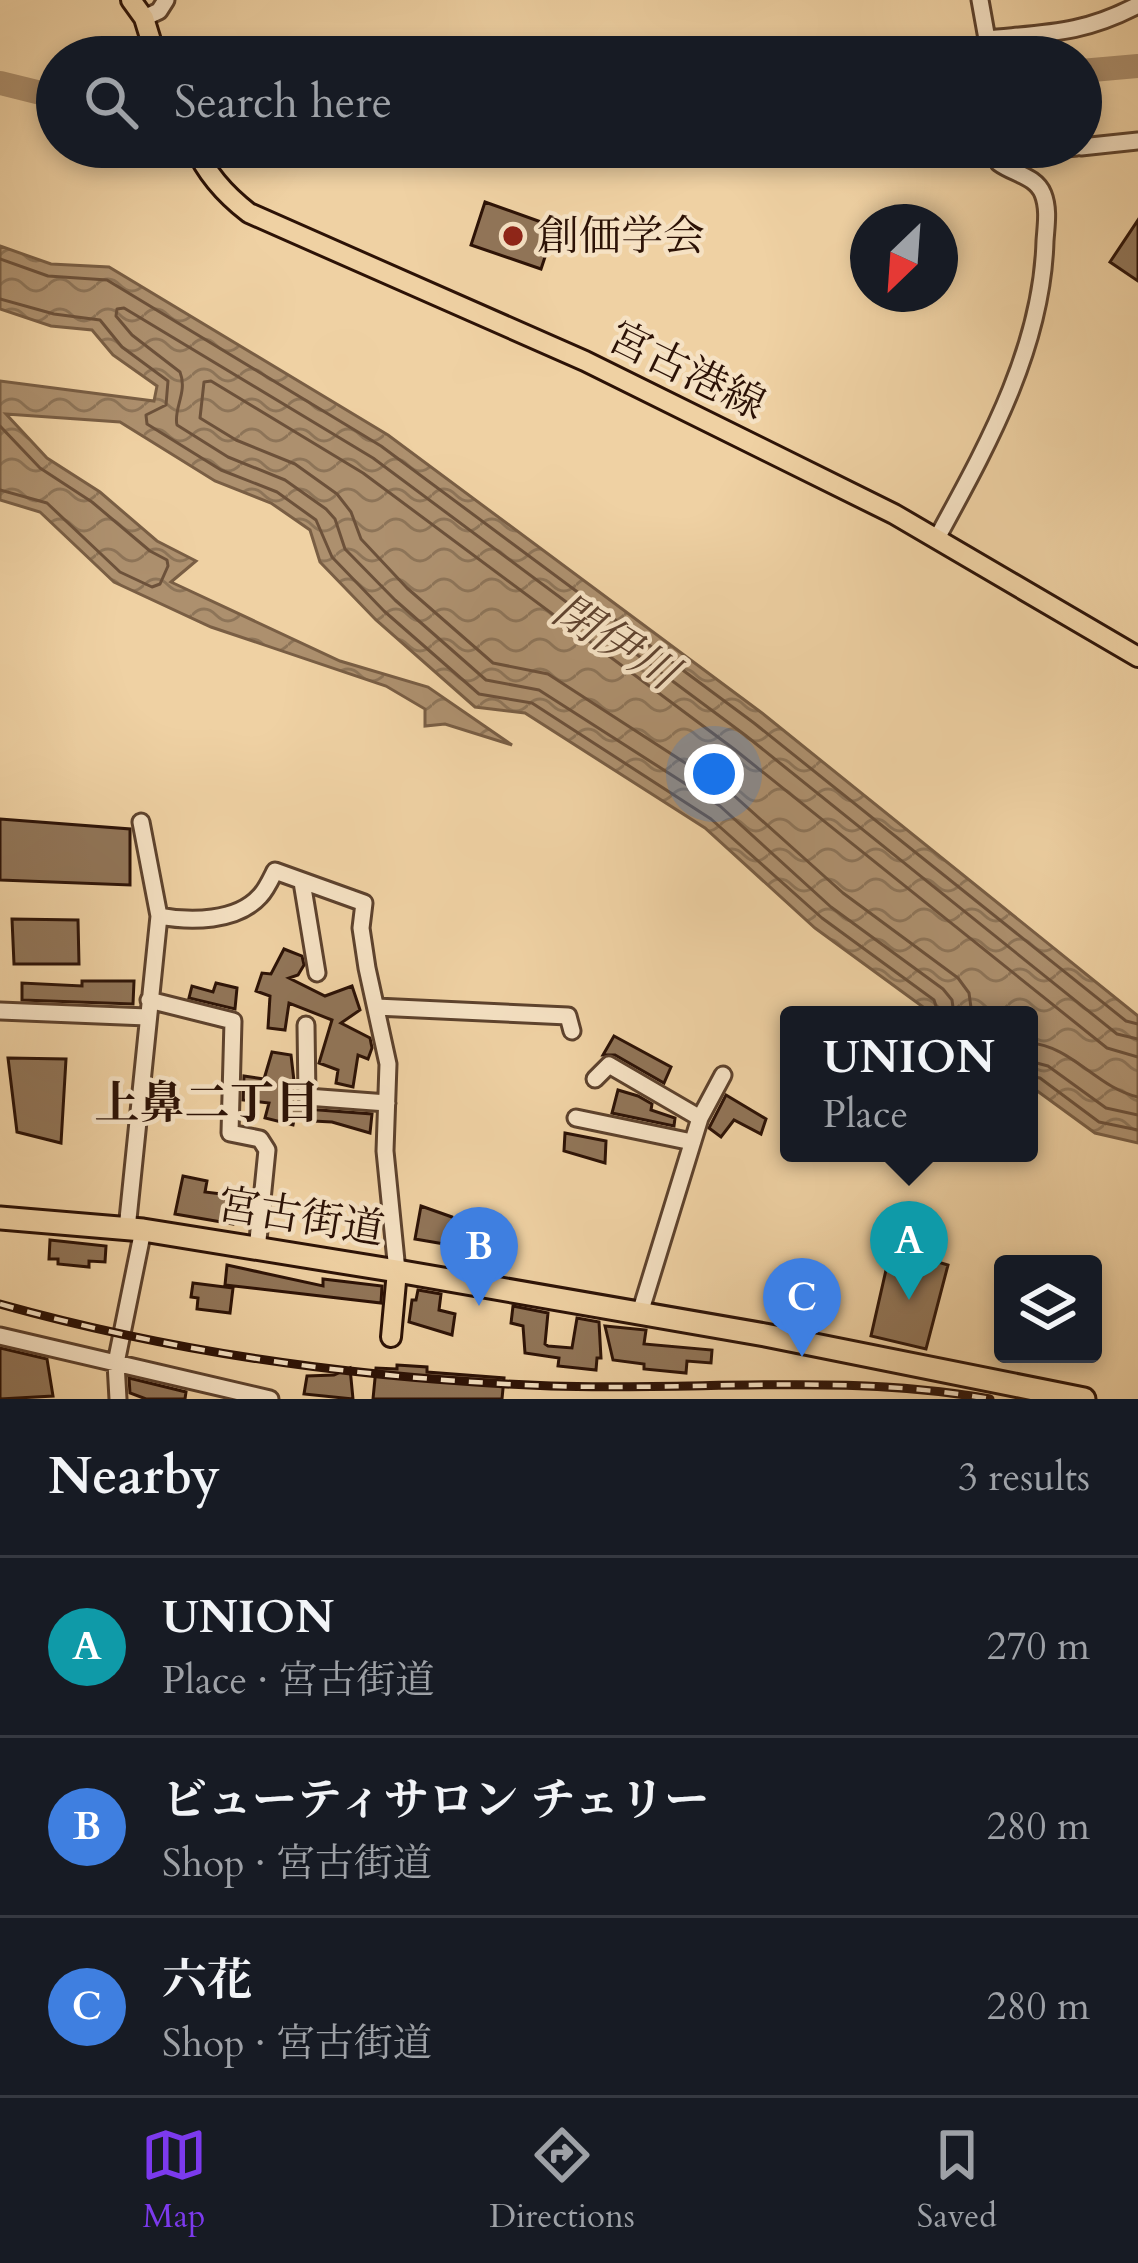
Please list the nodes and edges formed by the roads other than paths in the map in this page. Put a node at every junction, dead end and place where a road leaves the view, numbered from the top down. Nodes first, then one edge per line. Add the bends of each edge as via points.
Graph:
1 (131, 0) edge
2 (166, 0) edge
3 (980, 0) edge
4 (1138, 5) edge
5 (144, 25) junction
6 (148, 36) edge
7 (986, 36) edge
8 (1020, 36) edge
9 (1138, 141) edge
10 (1102, 145) edge
11 (208, 168) edge
12 (1017, 168) edge
13 (937, 538) junction
14 (1138, 657) edge
15 (141, 823) dead end
16 (302, 882) junction
17 (159, 916) junction
18 (317, 974) dead end
19 (376, 1007) junction
20 (148, 1008) junction
21 (0, 1011) edge
22 (305, 1025) dead end
23 (572, 1031) dead end
24 (723, 1075) dead end
25 (595, 1079) dead end
26 (387, 1103) junction
27 (576, 1118) dead end
28 (700, 1118) junction
29 (692, 1142) junction
30 (0, 1218) edge
31 (135, 1229) junction
32 (257, 1250) junction
33 (397, 1271) junction
34 (640, 1313) junction
35 (0, 1336) edge
36 (391, 1337) dead end
37 (116, 1363) junction
38 (118, 1399) edge
39 (270, 1399) edge
40 (1084, 1399) edge

1 - 5 main road
2 - 5 street
3 - 7 street
4 - 8 street via 1076,31
5 - 6 main road
9 - 10 street
11 - 13 main road, 宮古港線 via 249,213 585,361
12 - 13 street via 1043,192 1045,264 1016,381
13 - 14 main road, 宮古港線
15 - 17 street
16 - 17 street via 275,871 259,898 234,911 189,922
16 - 18 street
16 - 19 street via 364,903
17 - 20 street
19 - 23 street via 568,1016
19 - 26 street
20 - 21 street
20 - 31 street
20 - 32 street via 233,1021 230,1133 260,1139 267,1150
22 - 26 street via 307,1097
24 - 28 street
25 - 28 street via 608,1065
26 - 33 street
27 - 29 street
28 - 29 street
29 - 34 street
30 - 31 highway, 宮古街道
31 - 32 highway, 宮古街道
31 - 37 street
32 - 33 highway, 宮古街道
33 - 34 highway, 宮古街道
33 - 36 main road
34 - 40 highway, 宮古街道
35 - 37 street
37 - 38 street
37 - 39 street

